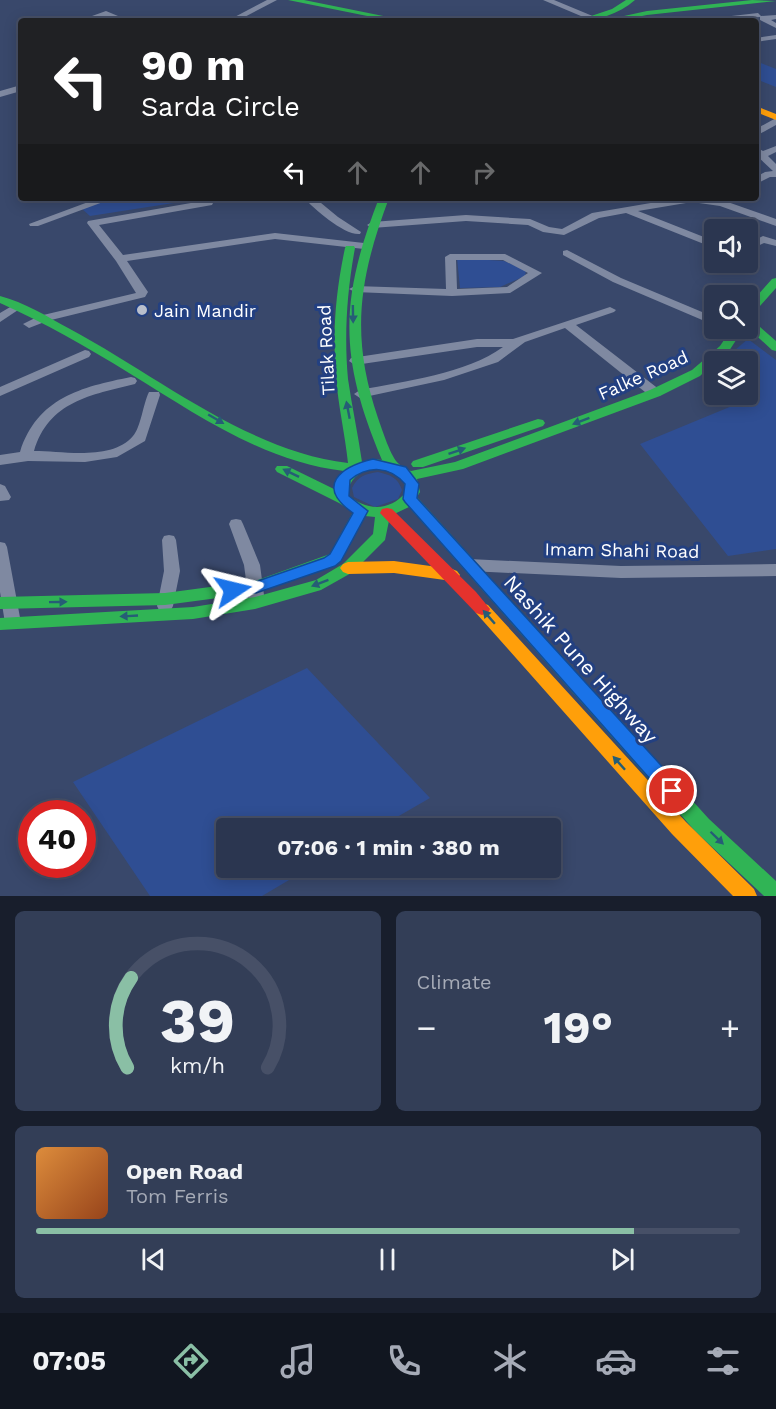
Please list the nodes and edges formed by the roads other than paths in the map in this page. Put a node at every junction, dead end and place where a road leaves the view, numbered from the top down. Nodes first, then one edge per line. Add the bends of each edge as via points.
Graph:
1 (273, 0) edge
2 (292, 0) edge
3 (547, 0) edge
4 (631, 0) edge
5 (670, 0) edge
6 (773, 0) edge
7 (742, 5) junction
8 (695, 6) junction
9 (760, 17) junction
10 (776, 17) edge
11 (91, 18) edge
12 (118, 18) edge
13 (237, 18) edge
14 (358, 18) edge
15 (378, 18) edge
16 (588, 18) edge
17 (597, 18) edge
18 (607, 18) edge
19 (746, 18) edge
20 (776, 26) edge
21 (776, 37) edge
22 (760, 39) edge
23 (776, 45) edge
24 (18, 89) edge
25 (0, 94) edge
26 (759, 111) edge
27 (776, 119) edge
28 (759, 131) edge
29 (776, 149) edge
30 (759, 153) edge
31 (773, 172) edge
32 (759, 179) edge
33 (100, 201) edge
34 (205, 201) edge
35 (313, 201) edge
36 (371, 201) edge
37 (383, 201) edge
38 (667, 201) edge
39 (726, 201) edge
40 (75, 210) junction
41 (627, 210) junction
42 (776, 223) edge
43 (34, 224) dead end
44 (91, 225) junction
45 (372, 225) junction
46 (356, 232) junction
47 (704, 241) edge
48 (758, 242) edge
49 (776, 243) edge
50 (357, 246) junction
51 (567, 253) dead end
52 (120, 259) junction
53 (776, 281) edge
54 (355, 289) junction
55 (452, 293) junction
56 (0, 299) edge
57 (758, 301) edge
58 (610, 310) dead end
59 (6, 313) edge
60 (704, 317) edge
61 (43, 318) junction
62 (29, 324) junction
63 (567, 324) junction
64 (758, 331) edge
65 (720, 339) edge
66 (516, 343) junction
67 (776, 347) edge
68 (85, 354) junction
69 (355, 361) junction
70 (131, 381) junction
71 (650, 389) junction
72 (0, 392) edge
73 (360, 394) junction
74 (154, 395) junction
75 (26, 456) junction
76 (0, 460) edge
77 (356, 468) junction
78 (400, 471) junction
79 (344, 499) junction
80 (410, 499) junction
81 (361, 511) junction
82 (385, 513) junction
83 (237, 524) dead end
84 (169, 540) dead end
85 (0, 547) edge
86 (468, 565) junction
87 (348, 568) junction
88 (776, 570) edge
89 (452, 575) junction
90 (256, 587) junction
91 (4, 603) edge
92 (255, 603) junction
93 (165, 607) junction
94 (7, 623) edge
95 (776, 894) edge
96 (747, 896) edge

1 - 13 street
1 - 14 main road
2 - 15 main road
3 - 16 street
4 - 17 main road
5 - 8 main road
6 - 7 main road
7 - 8 main road
7 - 9 street
8 - 18 main road
9 - 10 street
9 - 19 street
9 - 20 street
11 - 12 street via 106,13
21 - 22 street
22 - 23 street
24 - 25 street
26 - 27 main road
27 - 28 street
29 - 30 street
30 - 31 street
31 - 32 street
33 - 40 street
34 - 44 street via 208,203
35 - 46 street
36 - 46 main road, Tilak Road
37 - 45 main road, Tilak Road
38 - 41 street
39 - 42 street
40 - 43 street
40 - 44 street
41 - 45 street via 596,215 564,232 530,222 466,218
41 - 47 street
44 - 52 street
45 - 50 main road, Tilak Road
46 - 50 main road, Tilak Road
48 - 49 street via 763,239
50 - 52 street via 275,236
50 - 54 main road, Tilak Road
77 -> 50 main road, Tilak Road via 342,377 339,311 342,284
51 - 60 street via 617,280
52 - 61 street via 141,296
53 - 57 main road
54 - 55 street
54 -> 69 main road, Tilak Road
55 - 55 street via 510,290 536,273 505,257 450,257
56 - 59 main road
58 - 63 street
59 - 61 main road
59 - 62 main road
61 - 62 street
61 -> 77 main road via 268,449 312,466
62 - 68 main road
63 - 66 street
63 - 71 street
64 - 67 main road
65 - 71 main road, Falke Road
66 - 69 street via 465,345
66 - 73 street via 494,359 440,377
68 - 70 main road
68 - 72 street
69 - 73 main road, Tilak Road
70 - 74 main road
70 - 75 street via 66,401 47,413 29,438
71 - 78 main road, Falke Road
73 - 78 main road, Tilak Road via 374,433
74 - 75 street via 140,438 116,452 80,459
79 -> 74 main road via 266,461
75 - 76 street
77 - 78 main road via 373,464
77 - 79 main road via 340,485
78 - 80 main road via 413,491
79 - 81 main road
80 - 82 main road
80 - 86 main road, Nashik Pune Highway
81 - 82 main road
81 - 90 main road via 330,562
82 - 87 main road via 380,536
82 - 89 main road
83 - 90 street
84 - 93 street via 172,571
85 - 91 street
86 - 88 street, Imam Shahi Road via 621,572
86 -> 95 main road, Nashik Pune Highway via 702,825
87 - 89 main road via 394,567
87 -> 92 main road via 321,584
96 -> 89 main road via 671,819
90 - 92 street
90 - 93 main road
91 -> 93 main road
91 - 94 street
92 - 93 main road
93 -> 94 main road

